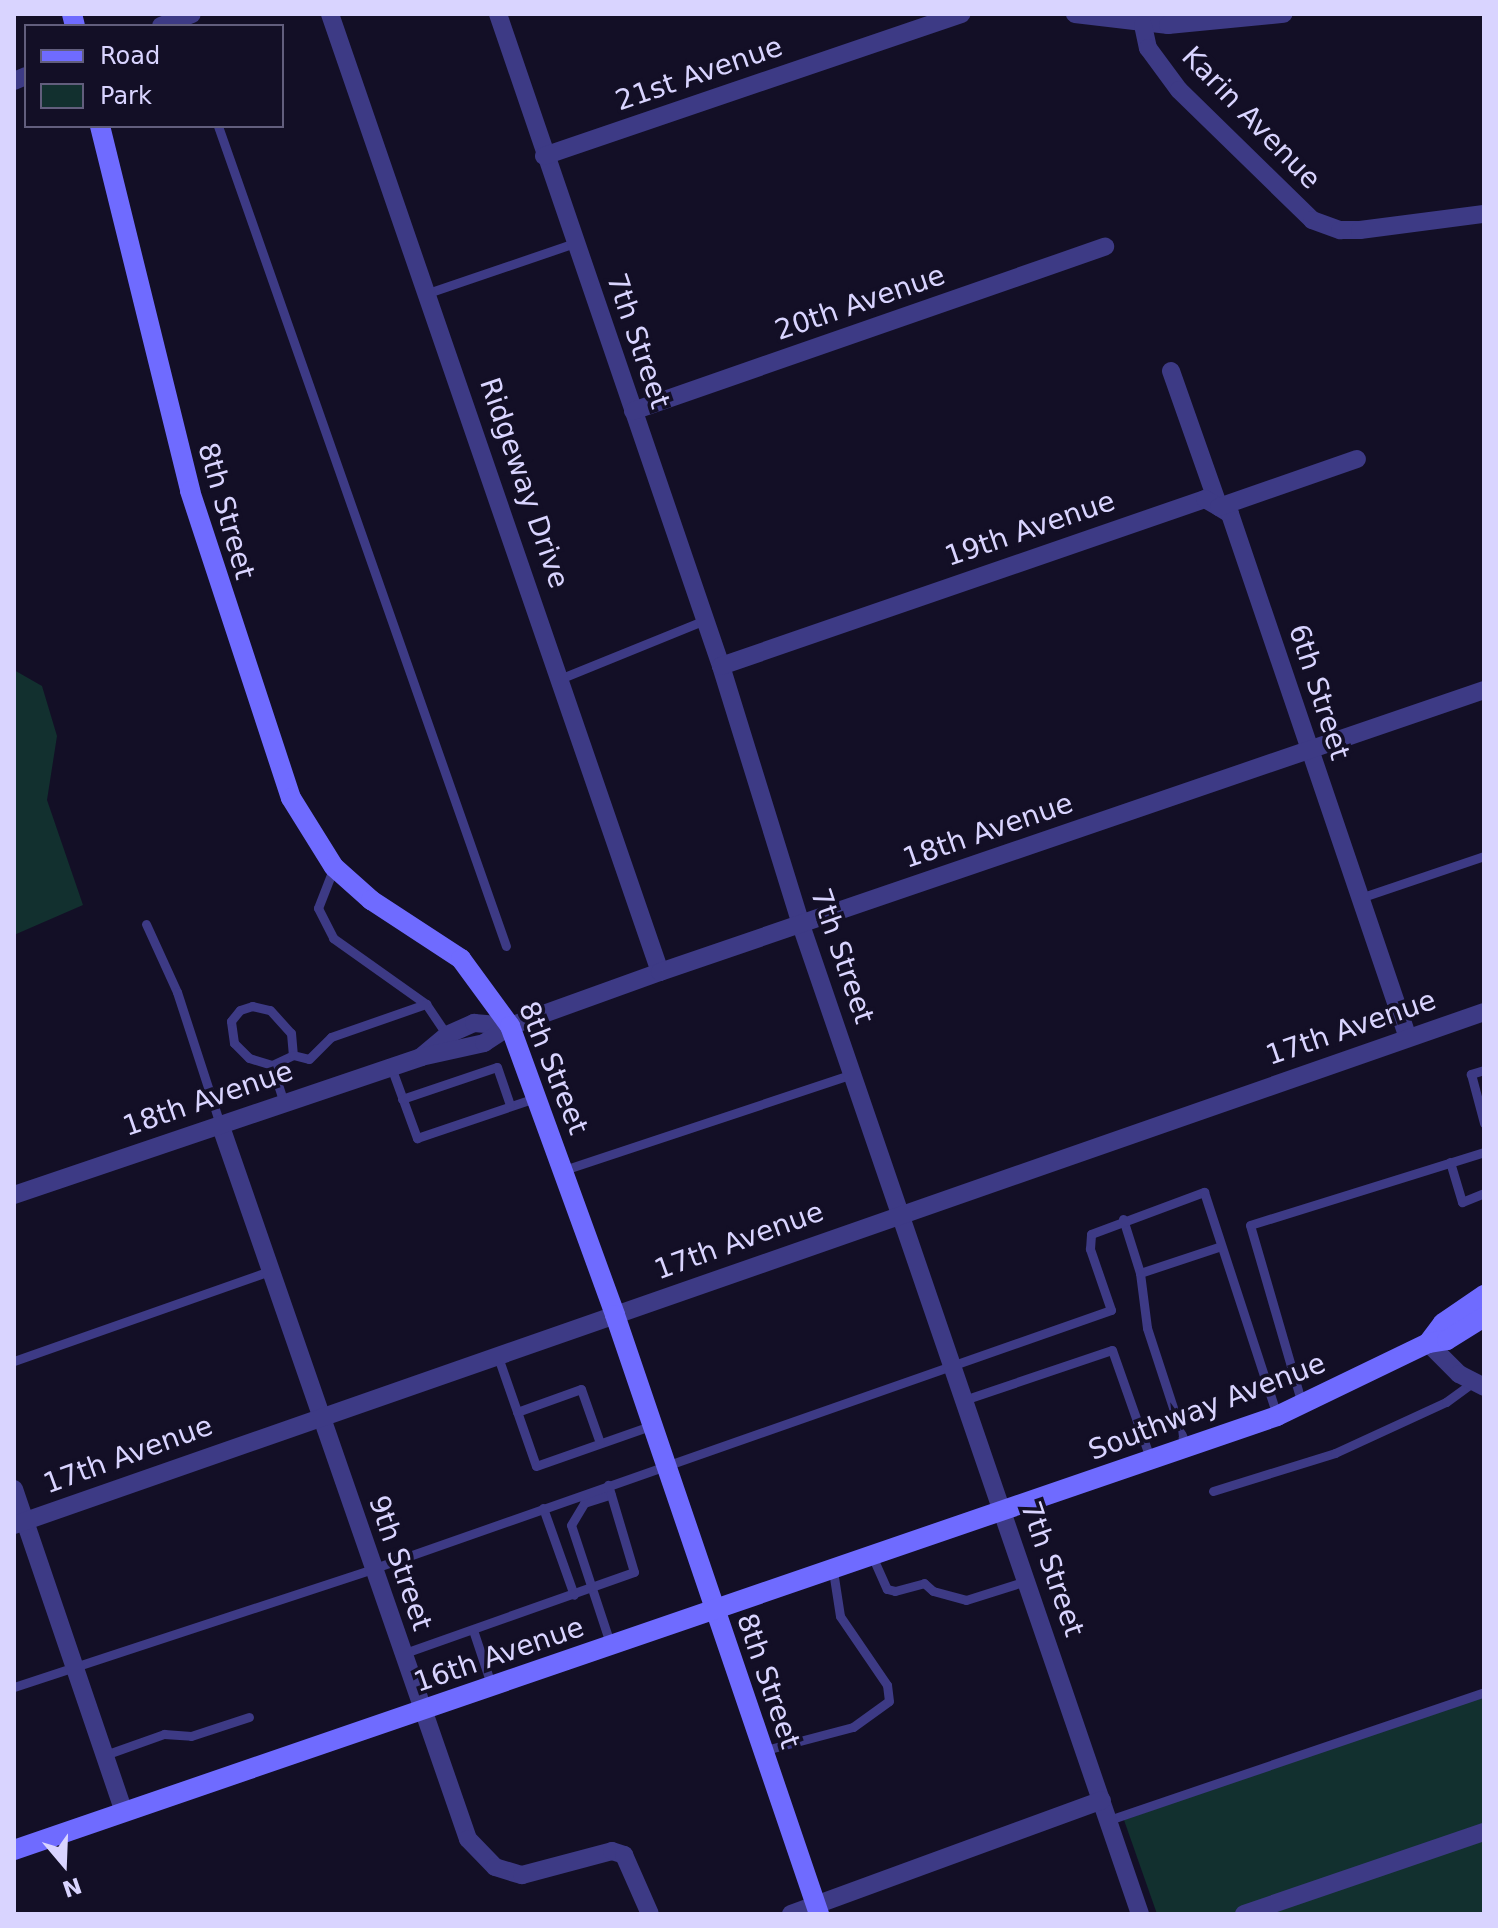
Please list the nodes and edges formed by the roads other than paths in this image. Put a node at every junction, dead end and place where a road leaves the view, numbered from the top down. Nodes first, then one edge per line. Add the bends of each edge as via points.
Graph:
1 (330, 14) edge
2 (498, 14) edge
3 (962, 14) edge
4 (1075, 14) edge
5 (1283, 14) edge
6 (1143, 25) junction
7 (101, 128) edge
8 (219, 128) edge
9 (544, 156) junction
10 (1484, 214) edge
11 (575, 243) junction
12 (1105, 247) dead end
13 (428, 293) junction
14 (1171, 371) dead end
15 (633, 411) junction
16 (1357, 459) dead end
17 (1219, 507) junction
18 (705, 620) junction
19 (721, 666) junction
20 (562, 678) junction
21 (1484, 690) edge
22 (1309, 751) junction
23 (1484, 856) edge
24 (334, 867) junction
25 (1360, 898) junction
26 (146, 924) dead end
27 (801, 925) junction
28 (506, 946) dead end
29 (660, 972) junction
30 (426, 1004) junction
31 (1484, 1012) edge
32 (510, 1026) junction
33 (447, 1035) junction
34 (1408, 1038) junction
35 (293, 1055) junction
36 (421, 1057) junction
37 (272, 1065) junction
38 (391, 1067) junction
39 (1484, 1070) edge
40 (852, 1074) junction
41 (538, 1097) junction
42 (402, 1099) junction
43 (284, 1103) junction
44 (510, 1105) junction
45 (1484, 1123) edge
46 (220, 1124) junction
47 (1484, 1152) edge
48 (1450, 1162) junction
49 (564, 1170) junction
50 (1484, 1193) edge
51 (14, 1195) edge
52 (899, 1213) junction
53 (1123, 1219) junction
54 (1221, 1246) junction
55 (270, 1271) junction
56 (1140, 1273) junction
57 (1484, 1295) edge
58 (615, 1315) junction
59 (1484, 1317) edge
60 (1428, 1343) junction
61 (498, 1357) junction
62 (14, 1361) edge
63 (953, 1366) junction
64 (1478, 1385) edge
65 (964, 1400) junction
66 (1302, 1404) junction
67 (517, 1412) junction
68 (1277, 1416) junction
69 (320, 1417) junction
70 (653, 1425) junction
71 (600, 1443) junction
72 (1186, 1448) junction
73 (1151, 1461) junction
74 (666, 1464) junction
75 (14, 1489) edge
76 (610, 1489) junction
77 (1213, 1491) dead end
78 (543, 1508) junction
79 (1003, 1514) junction
80 (19, 1524) edge
81 (873, 1558) junction
82 (372, 1569) junction
83 (833, 1571) junction
84 (1026, 1581) junction
85 (591, 1589) junction
86 (574, 1595) junction
87 (714, 1611) junction
88 (473, 1630) junction
89 (611, 1646) junction
90 (402, 1654) junction
91 (74, 1666) junction
92 (14, 1687) edge
93 (492, 1687) junction
94 (1484, 1692) edge
95 (421, 1711) junction
96 (249, 1717) dead end
97 (762, 1751) junction
98 (105, 1755) junction
99 (1102, 1800) junction
100 (124, 1812) junction
101 (1109, 1820) junction
102 (1484, 1832) edge
103 (14, 1850) edge
104 (817, 1910) edge
105 (650, 1914) edge
106 (791, 1914) edge
107 (1140, 1914) edge
108 (1244, 1914) edge

1 - 13 street, Ridgeway Drive
2 - 9 street, 7th Street
3 - 9 street, 21st Avenue
4 - 6 street
5 - 6 street
6 - 10 street, Karin Avenue via 1148,48 1179,90 1312,220 1340,230 1360,230
7 - 24 main road, 8th Street via 216,583 291,798
8 - 28 lane
9 - 11 street, 7th Street
11 - 13 lane
11 - 15 street, 7th Street
12 - 15 street, 20th Avenue
13 - 20 street, Ridgeway Drive
14 - 17 street, 6th Street
15 - 18 street, 7th Street
16 - 17 street, 19th Avenue
17 - 19 street, 19th Avenue via 1205,499
17 - 22 street, 6th Street via 1230,514
18 - 19 street, 7th Street
18 - 20 lane
19 - 27 street, 7th Street
20 - 29 street, Ridgeway Drive
21 - 22 street, 18th Avenue
22 - 25 street, 6th Street
22 - 27 street, 18th Avenue
23 - 25 lane
24 - 30 lane via 318,908 333,938
24 - 32 main road, 8th Street via 371,900 461,959
25 - 34 street, 6th Street
26 - 46 lane via 177,992
27 - 29 street, 18th Avenue
27 - 40 street, 7th Street
29 - 32 street, 18th Avenue
30 - 33 lane
30 - 35 lane via 331,1037 309,1059
31 - 34 street, 17th Avenue
32 - 33 street, 18th Avenue via 474,1023
32 - 36 street, 18th Avenue via 484,1043
32 - 41 main road, 8th Street
33 - 36 street, 18th Avenue
34 - 52 street, 17th Avenue
35 - 37 lane
35 - 37 lane via 293,1039 279,1017 261,1007 240,1010 231,1021 234,1043 249,1058
36 - 38 street, 18th Avenue
37 - 43 lane
38 - 42 lane
38 - 43 street, 18th Avenue
39 - 45 lane via 1471,1074
40 - 49 lane
40 - 52 street, 7th Street
41 - 44 lane
41 - 49 main road, 8th Street
42 - 44 lane via 497,1067
42 - 44 lane via 417,1138
43 - 46 street, 18th Avenue
46 - 51 street, 18th Avenue
46 - 55 street, 9th Street
47 - 48 lane
48 - 50 lane via 1462,1202
48 - 66 lane via 1250,1225
49 - 58 main road, 8th Street
52 - 58 street, 17th Avenue
52 - 63 street, 7th Street
53 - 54 lane via 1204,1192
53 - 56 lane
53 - 63 lane via 1091,1234 1090,1249 1111,1310
54 - 56 lane
54 - 68 lane
55 - 62 lane
55 - 69 street, 9th Street
56 - 72 lane via 1147,1328
57 - 60 main road, Southway Avenue via 1443,1323
58 - 61 street, 17th Avenue
58 - 70 main road, 8th Street
59 - 60 main road, Southway Avenue via 1447,1340
60 - 64 street
60 - 66 main road, Southway Avenue
61 - 67 lane
61 - 69 street, 17th Avenue
63 - 65 street, 7th Street
63 - 74 lane
64 - 77 lane via 1335,1453
65 - 73 lane via 1112,1350
65 - 79 street, 7th Street
66 - 68 main road, Southway Avenue
67 - 71 lane via 581,1389
67 - 71 lane via 536,1466
68 - 72 main road, Southway Avenue
69 - 80 street, 17th Avenue
69 - 82 street, 9th Street
70 - 71 lane
70 - 74 main road, 8th Street
72 - 73 main road, Southway Avenue
73 - 79 main road, Southway Avenue
74 - 76 lane
74 - 87 main road, 8th Street
75 - 80 street
76 - 78 lane
76 - 85 lane via 584,1503 572,1518
76 - 85 lane via 636,1565 627,1577
78 - 82 lane
78 - 86 lane
79 - 81 main road, 16th Avenue
79 - 84 street, 7th Street
80 - 91 street
81 - 83 main road, 16th Avenue
81 - 84 lane via 887,1589 895,1591 924,1583 933,1591 966,1600
82 - 90 street, 9th Street
82 - 91 lane
83 - 87 main road, 16th Avenue
83 - 97 lane via 840,1616 887,1685 889,1701 853,1727
84 - 99 street, 7th Street
85 - 86 lane
85 - 89 lane
86 - 88 lane
87 - 89 main road, 16th Avenue
87 - 97 main road, 8th Street
88 - 90 lane
88 - 93 lane
89 - 93 main road, 16th Avenue
90 - 95 street, 9th Street
91 - 92 lane
91 - 98 street
93 - 95 main road, 16th Avenue
94 - 101 lane
95 - 100 main road, 16th Avenue
95 - 105 street, 9th Street via 468,1839 479,1855 495,1867 522,1875 612,1851 634,1869
96 - 98 lane via 191,1736 164,1734
97 - 104 main road, 8th Street
98 - 100 street
99 - 101 street, 7th Street
99 - 104 street
100 - 103 main road, 16th Avenue
101 - 107 street, 7th Street
102 - 108 street
104 - 106 street

